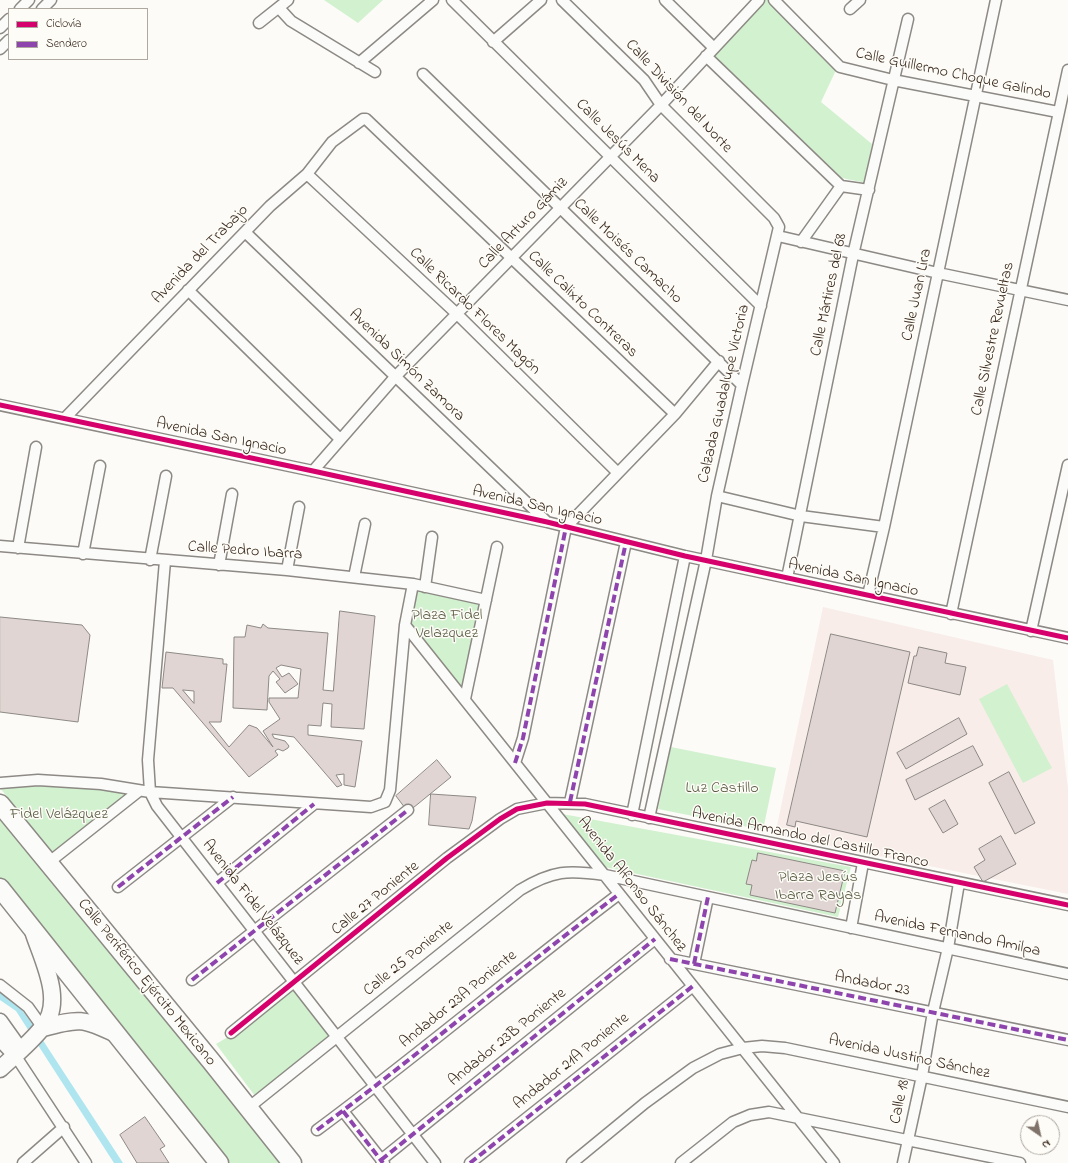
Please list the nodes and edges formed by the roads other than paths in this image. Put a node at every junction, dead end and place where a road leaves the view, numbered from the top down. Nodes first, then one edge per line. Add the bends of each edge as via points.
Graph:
1 (29, 0) edge
2 (51, 0) edge
3 (288, 0) edge
4 (434, 0) edge
5 (452, 0) edge
6 (541, 0) edge
7 (562, 0) edge
8 (665, 0) edge
9 (759, 0) edge
10 (774, 0) edge
11 (860, 0) edge
12 (996, 0) edge
13 (21, 8) edge
14 (43, 8) edge
15 (279, 8) junction
16 (850, 9) dead end
17 (908, 19) dead end
18 (8, 20) edge
19 (259, 23) dead end
20 (0, 28) edge
21 (8, 41) edge
22 (493, 42) junction
23 (714, 48) junction
24 (0, 49) edge
25 (706, 56) junction
26 (359, 63) junction
27 (1068, 70) edge
28 (376, 72) dead end
29 (423, 74) dead end
30 (893, 80) junction
31 (976, 97) junction
32 (661, 105) junction
33 (1058, 112) junction
34 (363, 119) joint
35 (610, 157) junction
36 (307, 174) junction
37 (841, 186) junction
38 (869, 190) junction
39 (560, 208) junction
40 (245, 232) junction
41 (778, 236) junction
42 (801, 242) junction
43 (854, 255) junction
44 (511, 258) junction
45 (938, 273) junction
46 (1020, 289) junction
47 (188, 290) junction
48 (1068, 300) edge
49 (761, 306) junction
50 (457, 314) junction
51 (719, 361) junction
52 (395, 377) junction
53 (742, 385) junction
54 (0, 405) edge
55 (675, 414) junction
56 (64, 418) junction
57 (340, 439) junction
58 (36, 447) dead end
59 (1068, 465) edge
60 (100, 466) dead end
61 (313, 470) junction
62 (618, 473) junction
63 (166, 476) dead end
64 (232, 494) dead end
65 (717, 496) junction
66 (299, 507) dead end
67 (801, 516) junction
68 (547, 522) junction
69 (365, 524) dead end
70 (566, 527) junction
71 (884, 527) junction
72 (432, 537) dead end
73 (626, 542) junction
74 (0, 546) edge
75 (497, 547) dead end
76 (18, 548) junction
77 (84, 554) junction
78 (685, 556) junction
79 (150, 560) junction
80 (706, 560) junction
81 (164, 561) junction
82 (219, 565) junction
83 (287, 570) junction
84 (354, 577) junction
85 (787, 578) junction
86 (413, 584) junction
87 (425, 587) junction
88 (868, 595) junction
89 (486, 600) junction
90 (951, 614) junction
91 (405, 625) junction
92 (1030, 631) junction
93 (1068, 638) edge
94 (465, 698) junction
95 (515, 763) junction
96 (0, 783) edge
97 (139, 791) junction
98 (150, 792) junction
99 (233, 797) junction
100 (570, 802) junction
101 (547, 803) junction
102 (0, 804) edge
103 (314, 804) junction
104 (408, 810) dead end
105 (632, 815) junction
106 (649, 818) junction
107 (182, 837) junction
108 (48, 863) junction
109 (863, 863) junction
110 (605, 875) junction
111 (217, 883) junction
112 (959, 883) junction
113 (0, 888) edge
114 (118, 888) dead end
115 (619, 894) junction
116 (708, 897) junction
117 (1068, 906) edge
118 (33, 928) junction
119 (851, 928) junction
120 (254, 932) junction
121 (655, 939) junction
122 (948, 948) junction
123 (670, 959) junction
124 (694, 964) junction
125 (1068, 974) edge
126 (192, 980) dead end
127 (293, 982) junction
128 (0, 985) edge
129 (693, 986) junction
130 (933, 1012) junction
131 (0, 1021) edge
132 (42, 1029) junction
133 (231, 1033) dead end
134 (117, 1034) junction
135 (338, 1036) junction
136 (0, 1039) edge
137 (1068, 1040) edge
138 (743, 1048) junction
139 (17, 1052) junction
140 (0, 1069) edge
141 (922, 1076) junction
142 (376, 1087) junction
143 (1068, 1107) edge
144 (248, 1108) junction
145 (343, 1111) junction
146 (799, 1118) junction
147 (64, 1127) junction
148 (317, 1130) dead end
149 (413, 1133) junction
150 (908, 1140) junction
151 (382, 1161) edge
152 (23, 1163) edge
153 (86, 1163) edge
154 (219, 1163) edge
155 (292, 1163) edge
156 (435, 1163) edge
157 (470, 1163) edge
158 (572, 1163) edge
159 (681, 1163) edge
160 (834, 1163) edge
161 (903, 1163) edge
162 (1020, 1163) edge

1 - 13 street
2 - 14 street
3 - 15 street
4 - 26 street
5 - 22 street, Calle Jesús Mena
6 - 22 street
7 - 32 street, Calle División del Norte via 644,80
8 - 23 street
9 - 23 street, Calle Arturo Gámiz
10 - 30 street, Calle Guillermo Choque Galindo via 840,67
11 - 16 street
12 - 31 street, Calle Juan Lira
15 - 19 street
15 - 26 street via 291,21
17 - 30 street, Calle Mártires del 68
18 - 20 street
21 - 24 street
22 - 35 street, Calle Jesús Mena
23 - 25 street, Calle Arturo Gámiz
25 - 32 street, Calle Arturo Gámiz
25 - 37 street
26 - 28 street
27 - 33 street, Calle Silvestre Revueltas
29 - 39 street, Calle Moisés Camacho
30 - 31 street, Calle Guillermo Choque Galindo
30 - 38 street, Calle Mártires del 68
31 - 33 street, Calle Guillermo Choque Galindo
31 - 45 street, Calle Juan Lira
32 - 35 street, Calle Arturo Gámiz
32 - 41 street, Calle División del Norte via 774,218 779,227
33 - 46 street, Calle Silvestre Revueltas
34 - 36 street, Avenida del Trabajo via 332,142
34 - 44 street, Calle Calixto Contreras
35 - 39 street, Calle Arturo Gámiz
35 - 49 street, Calle Jesús Mena
36 - 40 street, Avenida del Trabajo
36 - 50 street, Calle Ricardo Flores Magón
37 - 38 street
37 - 42 street
38 - 43 street, Calle Mártires del 68
39 - 44 street, Calle Arturo Gámiz
39 - 51 street, Calle Moisés Camacho
40 - 47 street, Avenida del Trabajo
40 - 52 street, Avenida Simón Zamora
41 - 42 street
41 - 49 street, Calzada Guadalupe Victoria
42 - 43 street
43 - 45 street
43 - 67 street, Calle Mártires del 68
44 - 50 street, Calle Arturo Gámiz
44 - 55 street, Calle Calixto Contreras
45 - 46 street
45 - 71 street, Calle Juan Lira
46 - 48 street
46 - 90 street, Calle Silvestre Revueltas
47 - 56 street, Avenida del Trabajo
47 - 57 street
49 - 53 street, Calzada Guadalupe Victoria
50 - 52 street, Calle Arturo Gámiz
50 - 62 street, Calle Ricardo Flores Magón
51 - 53 street, Calle Moisés Camacho
51 - 55 street
52 - 57 street, Calle Arturo Gámiz
52 - 68 street, Avenida Simón Zamora
53 - 65 street, Calzada Guadalupe Victoria
54 - 56 street, Avenida San Ignacio
55 - 62 street
56 - 61 street, Avenida San Ignacio
57 - 61 street, Calle Arturo Gámiz
58 - 76 street
59 - 92 street
60 - 77 street
61 - 68 street, Avenida San Ignacio
62 - 70 street
63 - 79 street
64 - 82 street
65 - 67 street
65 - 80 street, Calzada Guadalupe Victoria
66 - 83 street
67 - 71 street
67 - 85 street, Calle Mártires del 68
68 - 70 street, Avenida San Ignacio
69 - 84 street
70 - 73 street, Avenida San Ignacio
70 - 95 street via 523,738
71 - 88 street, Calle Juan Lira
72 - 87 street
73 - 78 street, Avenida San Ignacio
73 - 100 street
74 - 76 street, Calle Pedro Ibarra
75 - 89 street
76 - 77 street, Calle Pedro Ibarra
77 - 79 street, Calle Pedro Ibarra
78 - 80 street, Avenida San Ignacio
78 - 105 street
79 - 81 street, Calle Pedro Ibarra
80 - 85 street, Avenida San Ignacio
80 - 106 street, Calzada Guadalupe Victoria
81 - 82 street, Calle Pedro Ibarra
81 - 98 street via 148,760
82 - 83 street, Calle Pedro Ibarra
83 - 84 street, Calle Pedro Ibarra
84 - 86 street, Calle Pedro Ibarra
85 - 88 street, Avenida San Ignacio
86 - 87 street, Calle Pedro Ibarra
86 - 91 street
87 - 89 street, Calle Pedro Ibarra
88 - 90 street, Avenida San Ignacio
89 - 94 street
90 - 92 street, Avenida San Ignacio
91 - 94 street, Avenida Alfonso Sánchez
91 - 103 street via 390,790 385,802 371,807
92 - 93 street, Avenida San Ignacio
94 - 95 street, Avenida Alfonso Sánchez
95 - 101 street, Avenida Alfonso Sánchez
96 - 97 street via 38,780 101,784
97 - 98 street
97 - 108 street
98 - 99 street
98 - 107 street, Avenida Fidel Velázquez
99 - 103 street
99 - 107 street
100 - 101 street, Avenida Armando del Castillo Franco
100 - 105 street, Avenida Armando del Castillo Franco
101 - 110 street, Avenida Alfonso Sánchez
101 - 127 street, Calle 27 Poniente via 517,810 500,819 447,858
102 - 108 highway, Calle Periférico Ejército Mexicano
103 - 111 street
104 - 120 street
105 - 106 street, Avenida Armando del Castillo Franco
106 - 109 street, Avenida Armando del Castillo Franco
107 - 111 street, Avenida Fidel Velázquez
107 - 114 street
108 - 144 highway, Calle Periférico Ejército Mexicano
109 - 112 street, Avenida Armando del Castillo Franco
109 - 119 street
110 - 115 street, Avenida Alfonso Sánchez
110 - 116 street, Avenida Fernando Amilpa
110 - 135 street, Calle 25 Poniente via 575,871 536,880 520,890
111 - 120 street, Avenida Fidel Velázquez
112 - 117 street, Avenida Armando del Castillo Franco
112 - 122 street, Calle 18
113 - 118 highway
115 - 121 street, Avenida Alfonso Sánchez
115 - 142 street, Andador 23A Poniente via 531,961
116 - 119 street, Avenida Fernando Amilpa
116 - 124 street
118 - 132 main road via 52,991 52,1008
118 - 134 highway
119 - 122 street, Avenida Fernando Amilpa
120 - 126 street
120 - 127 street, Avenida Fidel Velázquez
121 - 123 street, Avenida Alfonso Sánchez
121 - 149 street, Andador 23B Poniente
122 - 125 street, Avenida Fernando Amilpa
122 - 130 street, Calle 18
123 - 124 street, Andador 23
123 - 129 street, Avenida Alfonso Sánchez
124 - 130 street, Andador 23
127 - 133 street, Calle 27 Poniente
127 - 135 street, Avenida Fidel Velázquez
128 - 132 street via 28,1008
129 - 138 street, Avenida Alfonso Sánchez
129 - 157 street, Andador 21A Poniente
130 - 137 street, Andador 23
130 - 141 street, Calle 18
131 - 139 main road
132 - 134 main road via 68,1021 86,1020
132 - 139 main road
134 - 154 highway
135 - 142 street, Avenida Fidel Velázquez
135 - 144 street, Calle 25 Poniente
136 - 139 main road
138 - 141 street, Avenida Justino Sánchez via 785,1048
138 - 146 street, Avenida Alfonso Sánchez
138 - 158 street, Avenida Justino Sánchez via 720,1054 693,1068 645,1103
139 - 140 main road
139 - 147 street
141 - 143 street, Avenida Justino Sánchez
141 - 150 street, Calle 18
142 - 145 street, Andador 23A Poniente
142 - 149 street, Avenida Fidel Velázquez
144 - 155 highway, Calle Periférico Ejército Mexicano
145 - 148 street, Andador 23A Poniente
145 - 151 street
146 - 150 street
146 - 159 street via 768,1112 750,1115 733,1122
146 - 160 street, Avenida Alfonso Sánchez
147 - 152 street
147 - 153 street
149 - 151 street, Andador 23B Poniente
149 - 156 street, Avenida Fidel Velázquez
150 - 161 street, Calle 18
150 - 162 street

